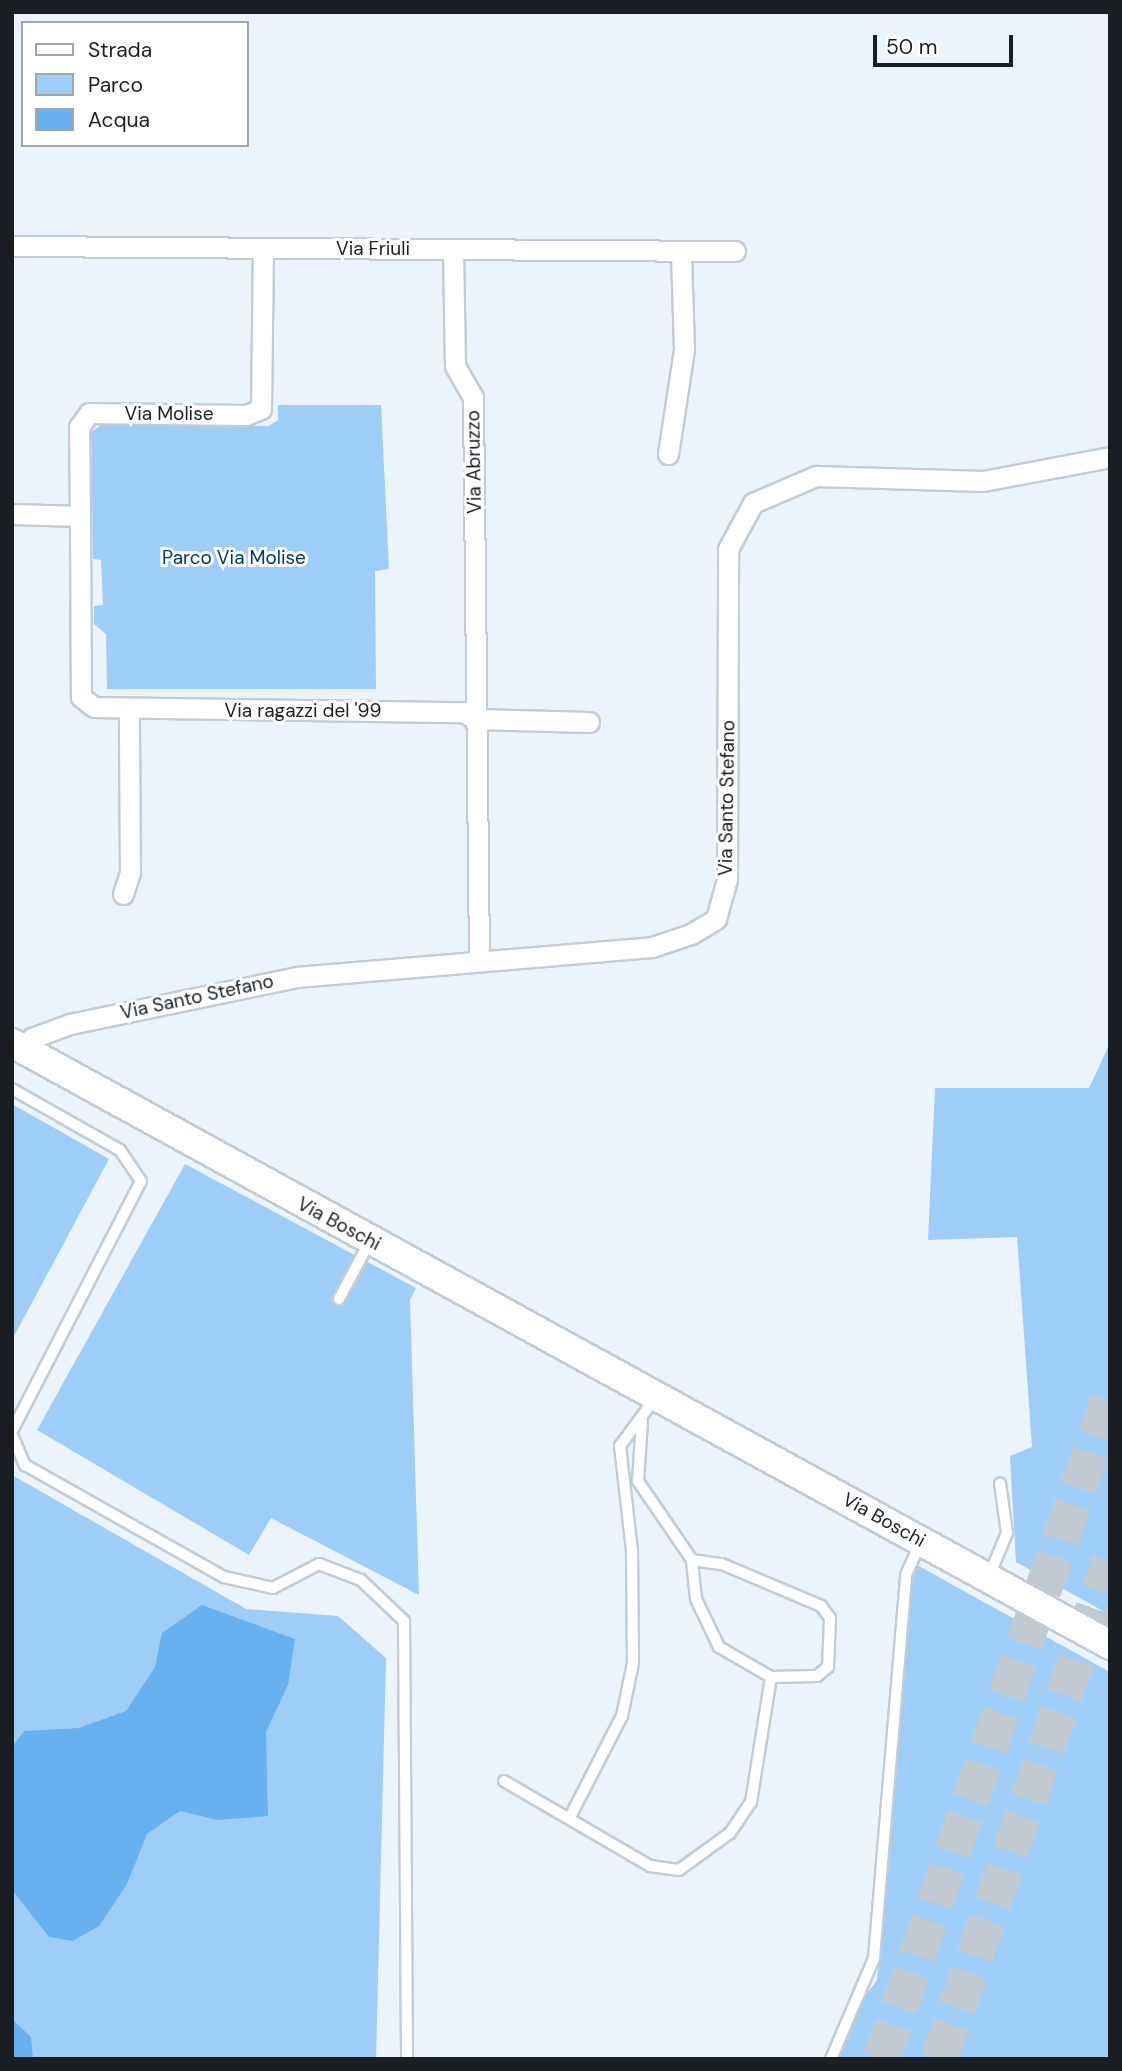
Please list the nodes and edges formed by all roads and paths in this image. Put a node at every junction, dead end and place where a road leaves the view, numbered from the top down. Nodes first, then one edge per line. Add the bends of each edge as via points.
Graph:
1 (12, 246) edge
2 (263, 248) junction
3 (453, 250) junction
4 (735, 251) dead end
5 (681, 252) junction
6 (668, 454) dead end
7 (1110, 457) edge
8 (12, 514) edge
9 (80, 516) junction
10 (129, 710) junction
11 (475, 719) junction
12 (589, 722) dead end
13 (123, 894) dead end
14 (479, 961) junction
15 (18, 1046) edge
16 (12, 1089) edge
17 (370, 1241) junction
18 (339, 1299) dead end
19 (657, 1396) junction
20 (642, 1421) junction
21 (12, 1433) edge
22 (1000, 1483) dead end
23 (922, 1541) junction
24 (692, 1560) junction
25 (988, 1578) junction
26 (1110, 1645) edge
27 (771, 1677) junction
28 (505, 1781) dead end
29 (570, 1817) junction
30 (407, 2059) edge
31 (831, 2059) edge

1 - 2 street, Via Friuli
2 - 3 street, Via Friuli
2 - 9 street, Via Molise via 261,409 246,415 89,413 79,427
3 - 5 street, Via Friuli
3 - 11 street, Via Abruzzo via 455,366 473,397
4 - 5 street, Via Friuli
5 - 6 street via 684,349
7 - 14 street, Via Santo Stefano via 984,481 816,476 754,503 728,549 727,879 716,919 652,947
8 - 9 street
9 - 10 street, Via ragazzi del '99 via 81,697 94,707
10 - 11 street, Via ragazzi del '99 via 463,712
10 - 13 street via 130,873
11 - 12 street, Via ragazzi del '99
11 - 14 street
14 - 15 street, Via Santo Stefano via 296,977 166,1000 70,1024
15 - 17 main road, Via Boschi
16 - 21 lane via 120,1150 141,1181
17 - 18 lane
17 - 19 main road, Via Boschi
19 - 20 lane
19 - 23 main road, Via Boschi
20 - 24 lane via 638,1481
20 - 29 lane via 626,1434 619,1474 632,1551 633,1663 622,1716
21 - 30 lane via 25,1465 224,1577 273,1588 319,1564 362,1580 404,1622
22 - 25 lane via 1007,1533
23 - 25 main road, Via Boschi
23 - 31 lane via 904,1587 874,1958
24 - 27 lane via 696,1599 719,1647
24 - 27 lane via 722,1564 821,1606 830,1618 828,1667 817,1676
25 - 26 main road, Via Boschi
27 - 29 lane via 751,1802 702,1860 680,1870 650,1866
28 - 29 lane

